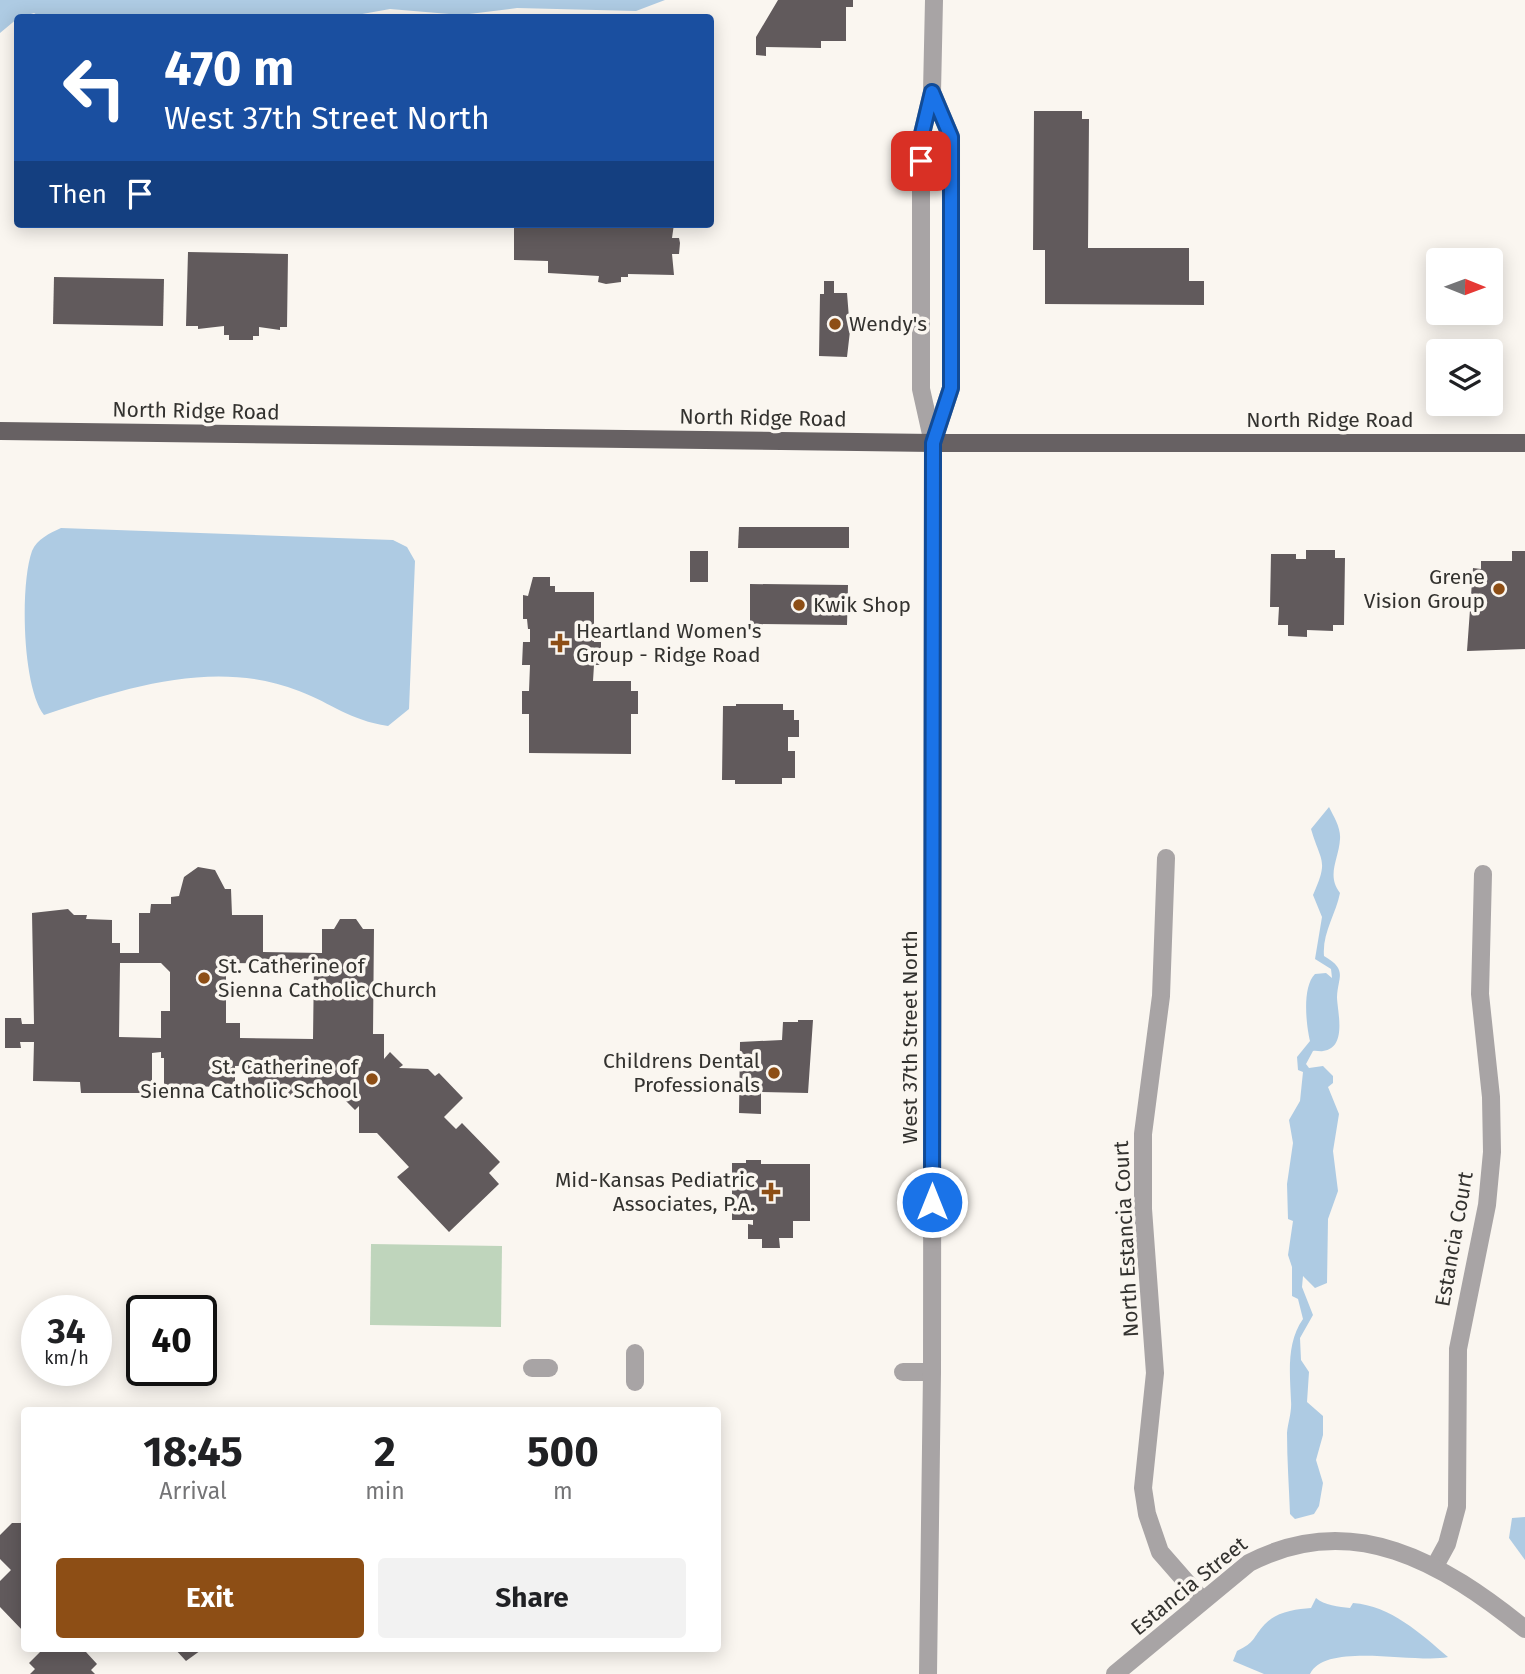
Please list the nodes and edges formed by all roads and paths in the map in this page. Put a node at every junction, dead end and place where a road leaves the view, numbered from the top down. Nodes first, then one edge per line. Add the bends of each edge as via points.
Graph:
1 (934, 0) edge
2 (932, 92) junction
3 (0, 431) edge
4 (933, 443) junction
5 (1525, 443) edge
6 (1166, 858) dead end
7 (1483, 874) dead end
8 (635, 1353) dead end
9 (903, 1372) dead end
10 (932, 1372) junction
11 (635, 1382) dead end
12 (1435, 1566) junction
13 (1202, 1600) junction
14 (1525, 1629) edge
15 (1120, 1672) edge
16 (928, 1674) edge

1 - 2 street, West 37th Street North
2 - 4 street, West 37th Street North via 921,138 921,389
2 - 4 street, West 37th Street North via 951,137 951,388
3 - 4 main road, North Ridge Road
4 - 5 main road, North Ridge Road
4 - 10 street, West 37th Street North
6 - 13 street, North Estancia Court via 1161,996 1143,1134 1143,1209 1155,1373 1143,1488 1160,1552
7 - 12 street, Estancia Court via 1480,993 1492,1152 1487,1205 1458,1349 1457,1507 1447,1545
8 - 11 street
9 - 10 street
10 - 16 street, West 37th Street North
12 - 13 street, Estancia Street via 1391,1547 1319,1542 1269,1552
12 - 14 street, Estancia Street
13 - 15 street, Estancia Street

